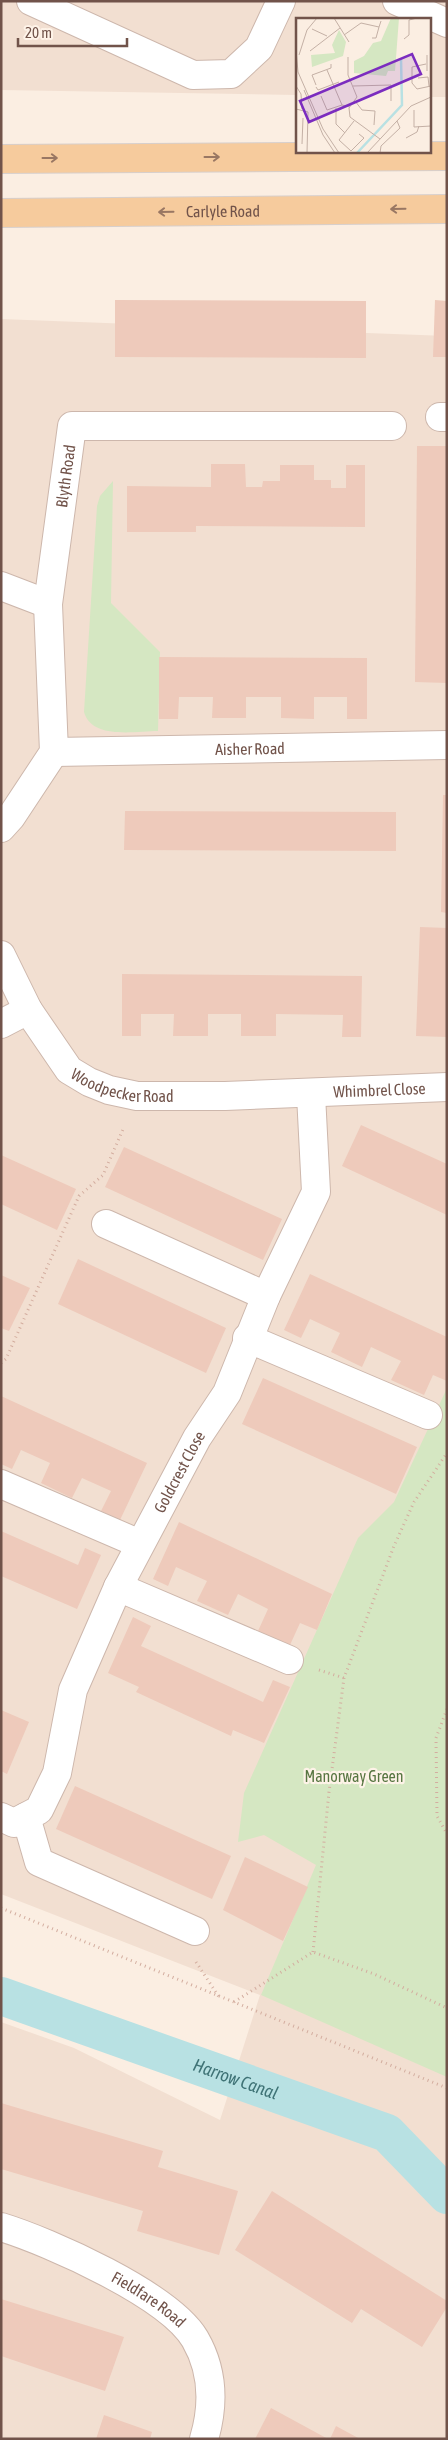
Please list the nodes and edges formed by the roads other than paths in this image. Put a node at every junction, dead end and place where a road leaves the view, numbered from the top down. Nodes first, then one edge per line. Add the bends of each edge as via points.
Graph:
1 (31, 1) edge
2 (281, 1) edge
3 (397, 1) edge
4 (447, 23) edge
5 (447, 156) edge
6 (1, 159) edge
7 (447, 209) edge
8 (1, 213) edge
9 (392, 426) dead end
10 (1, 586) edge
11 (48, 604) junction
12 (447, 745) edge
13 (54, 752) junction
14 (1, 828) edge
15 (1, 955) edge
16 (28, 1010) junction
17 (1, 1024) edge
18 (447, 1088) edge
19 (311, 1094) junction
20 (106, 1224) dead end
21 (266, 1296) junction
22 (247, 1338) junction
23 (428, 1415) dead end
24 (1, 1484) edge
25 (140, 1544) junction
26 (118, 1586) junction
27 (290, 1660) dead end
28 (14, 1817) edge
29 (195, 1931) road end
30 (1, 2227) edge
31 (204, 2439) edge

1 - 2 street via 193,75 231,74 259,48
3 - 4 street
6 -> 5 main road
7 -> 8 main road, Carlyle Road
9 - 11 street, Blyth Road via 72,426
10 - 11 street
11 - 13 street, Blyth Road
12 - 13 street, Aisher Road
13 - 14 street
15 - 16 street, Woodpecker Road
16 - 17 street
16 - 19 street, Woodpecker Road via 69,1070 88,1082 137,1096
18 - 19 street, Whimbrel Close
19 - 21 street, Goldcrest Close via 316,1192
20 - 21 street
21 - 22 street, Goldcrest Close
22 - 23 street
22 - 25 street, Goldcrest Close via 227,1393 197,1438
24 - 25 street
25 - 26 street, Goldcrest Close
26 - 27 street
26 - 28 street, Goldcrest Close via 73,1690 57,1773 39,1810
28 - 29 street via 38,1862
30 - 31 street, Fieldfare Road via 102,2270 181,2320 204,2358 210,2382 211,2406

